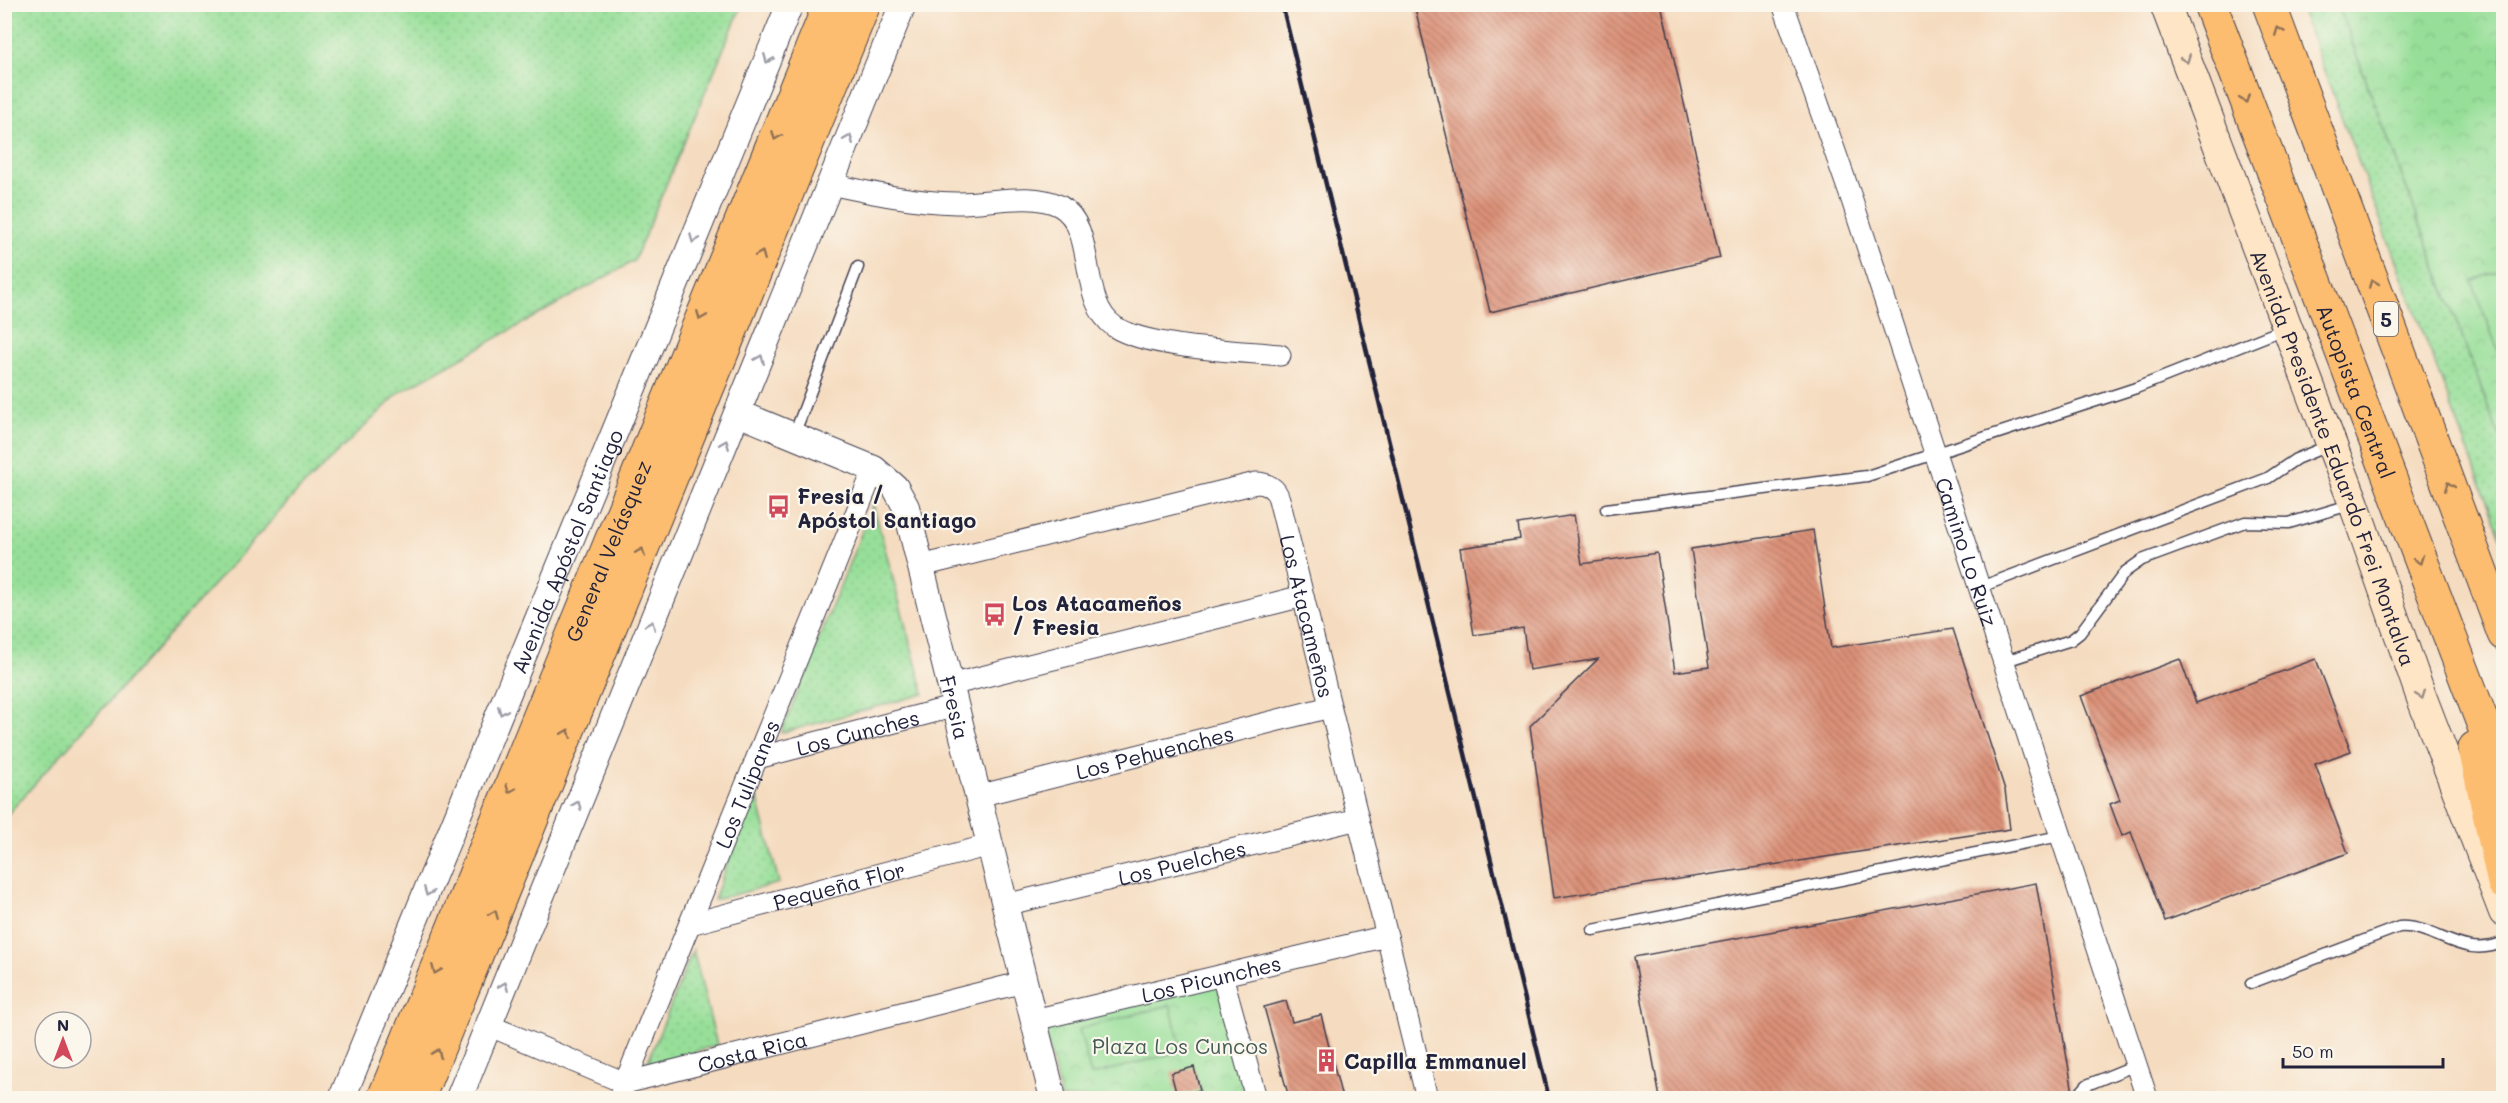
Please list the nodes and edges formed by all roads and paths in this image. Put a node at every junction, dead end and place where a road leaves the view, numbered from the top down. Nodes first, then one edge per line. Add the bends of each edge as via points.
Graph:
1 (790, 4) edge
2 (831, 4) edge
3 (864, 4) edge
4 (903, 4) edge
5 (1783, 4) edge
6 (2165, 4) edge
7 (2210, 4) edge
8 (2269, 4) edge
9 (830, 184) junction
10 (858, 267) dead end
11 (2288, 328) junction
12 (1280, 355) dead end
13 (738, 413) junction
14 (794, 436) junction
15 (2331, 444) junction
16 (1935, 453) junction
17 (874, 469) junction
18 (2354, 504) junction
19 (1606, 509) dead end
20 (2469, 541) junction
21 (921, 566) junction
22 (1978, 588) junction
23 (1303, 596) junction
24 (2504, 606) edge
25 (2446, 630) junction
26 (2504, 634) edge
27 (2002, 662) junction
28 (953, 696) junction
29 (1330, 706) junction
30 (757, 758) junction
31 (2504, 779) edge
32 (978, 796) junction
33 (1358, 819) junction
34 (2060, 836) junction
35 (990, 845) junction
36 (2504, 883) edge
37 (1005, 905) junction
38 (2504, 912) edge
39 (690, 924) junction
40 (1593, 930) dead end
41 (1387, 936) junction
42 (2504, 942) edge
43 (1222, 975) junction
44 (1024, 982) junction
45 (2251, 983) dead end
46 (1034, 1020) junction
47 (488, 1025) junction
48 (2136, 1065) junction
49 (622, 1091) edge
50 (342, 1098) edge
51 (384, 1098) edge
52 (418, 1098) edge
53 (459, 1098) edge
54 (1053, 1098) edge
55 (1256, 1098) edge
56 (1427, 1098) edge
57 (2082, 1098) edge
58 (2147, 1098) edge

1 -> 50 street, Avenida Apóstol Santiago
2 -> 51 highway, General Velásquez
52 -> 3 highway, General Velásquez
9 -> 4 street
5 - 16 street, Camino Lo Ruiz
6 -> 11 main road, Avenida Presidente Eduardo Frei Montalva
7 -> 25 highway, Autopista Central
20 -> 8 highway, 5
9 - 12 street via 958,203 1049,202 1066,211 1077,226 1098,306 1116,327 1181,345
13 -> 9 street
10 - 14 lane
11 - 15 main road, Avenida Presidente Eduardo Frei Montalva
11 - 16 lane via 2136,388
13 - 14 street, Fresia
47 -> 13 street
14 - 17 street, Fresia
15 - 18 main road, Avenida Presidente Eduardo Frei Montalva
15 - 22 lane via 2296,459 2268,478
16 - 19 lane via 1867,476
16 - 22 street, Camino Lo Ruiz
17 - 21 street, Fresia via 888,478 901,497
17 - 30 street, Los Tulipanes
18 - 27 lane via 2289,523 2246,522 2142,560 2125,572 2071,640
18 -> 38 main road, Avenida Presidente Eduardo Frei Montalva via 2425,706
20 - 24 highway
20 - 26 highway, 5
21 - 23 street, Los Atacameños via 1263,483 1277,494
21 - 28 street, Fresia
22 - 27 street, Camino Lo Ruiz
23 - 28 street, Los Cunches
23 - 29 street, Los Atacameños
25 - 31 highway, Autopista Central
25 - 36 highway
27 - 34 street, Camino Lo Ruiz
28 - 30 street, Los Cunches
28 - 32 street, Fresia
29 - 32 street, Los Pehuenches
29 - 33 street, Los Atacameños
30 - 39 street, Los Tulipanes
32 - 35 street, Fresia
33 - 37 street, Los Puelches
33 - 41 street, Los Atacameños
34 - 40 lane
34 - 48 street, Camino Lo Ruiz
35 - 37 street, Fresia
35 - 39 street, Pequeña Flor
37 - 44 street, Fresia
39 - 49 street, Los Tulipanes
41 - 43 street, Los Picunches
41 - 56 street, Los Atacameños
42 - 45 lane via 2466,946 2450,943 2416,926 2400,927
43 - 46 street, Los Picunches
43 - 55 street
44 - 46 street, Fresia
44 - 49 street, Costa Rica
46 - 54 street, Fresia
47 - 49 street
47 - 53 street
48 - 57 lane via 2087,1085 2081,1092
48 - 58 street, Camino Lo Ruiz

